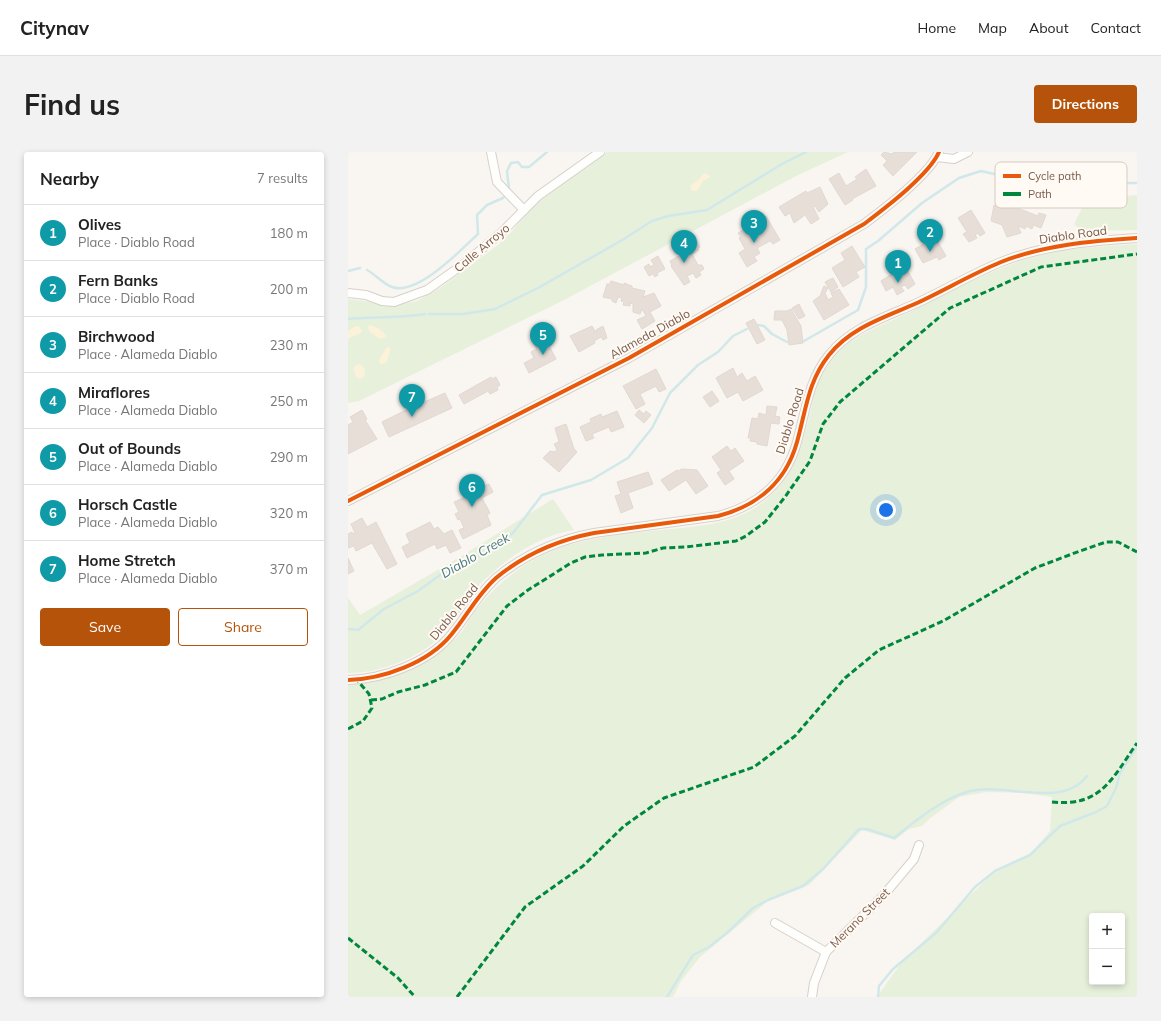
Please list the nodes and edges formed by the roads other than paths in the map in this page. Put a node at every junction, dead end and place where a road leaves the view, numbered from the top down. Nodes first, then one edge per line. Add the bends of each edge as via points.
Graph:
1 (491, 152) edge
2 (600, 152) edge
3 (968, 152) edge
4 (938, 154) edge
5 (524, 210) junction
6 (1137, 238) edge
7 (348, 293) edge
8 (348, 501) edge
9 (348, 680) edge
10 (919, 845) dead end
11 (774, 923) dead end
12 (826, 952) junction
13 (812, 997) edge

1 - 5 street via 497,182
2 - 5 street, Calle Arroyo via 538,196
3 - 4 street via 954,159
4 - 8 street, Alameda Diablo via 928,168 882,210 851,231 650,347
5 - 7 street, Calle Arroyo via 465,263 427,290 394,302
6 - 9 street, Diablo Road via 1072,244 1026,253 986,269 864,327 844,339 823,363 806,400 794,453 777,481 755,502 737,511 718,516 574,536 543,548 496,578 474,601 450,636 432,653 374,677
10 - 12 street, Merano Street via 914,859 883,896
11 - 12 street
12 - 13 street, Merano Street via 814,983

